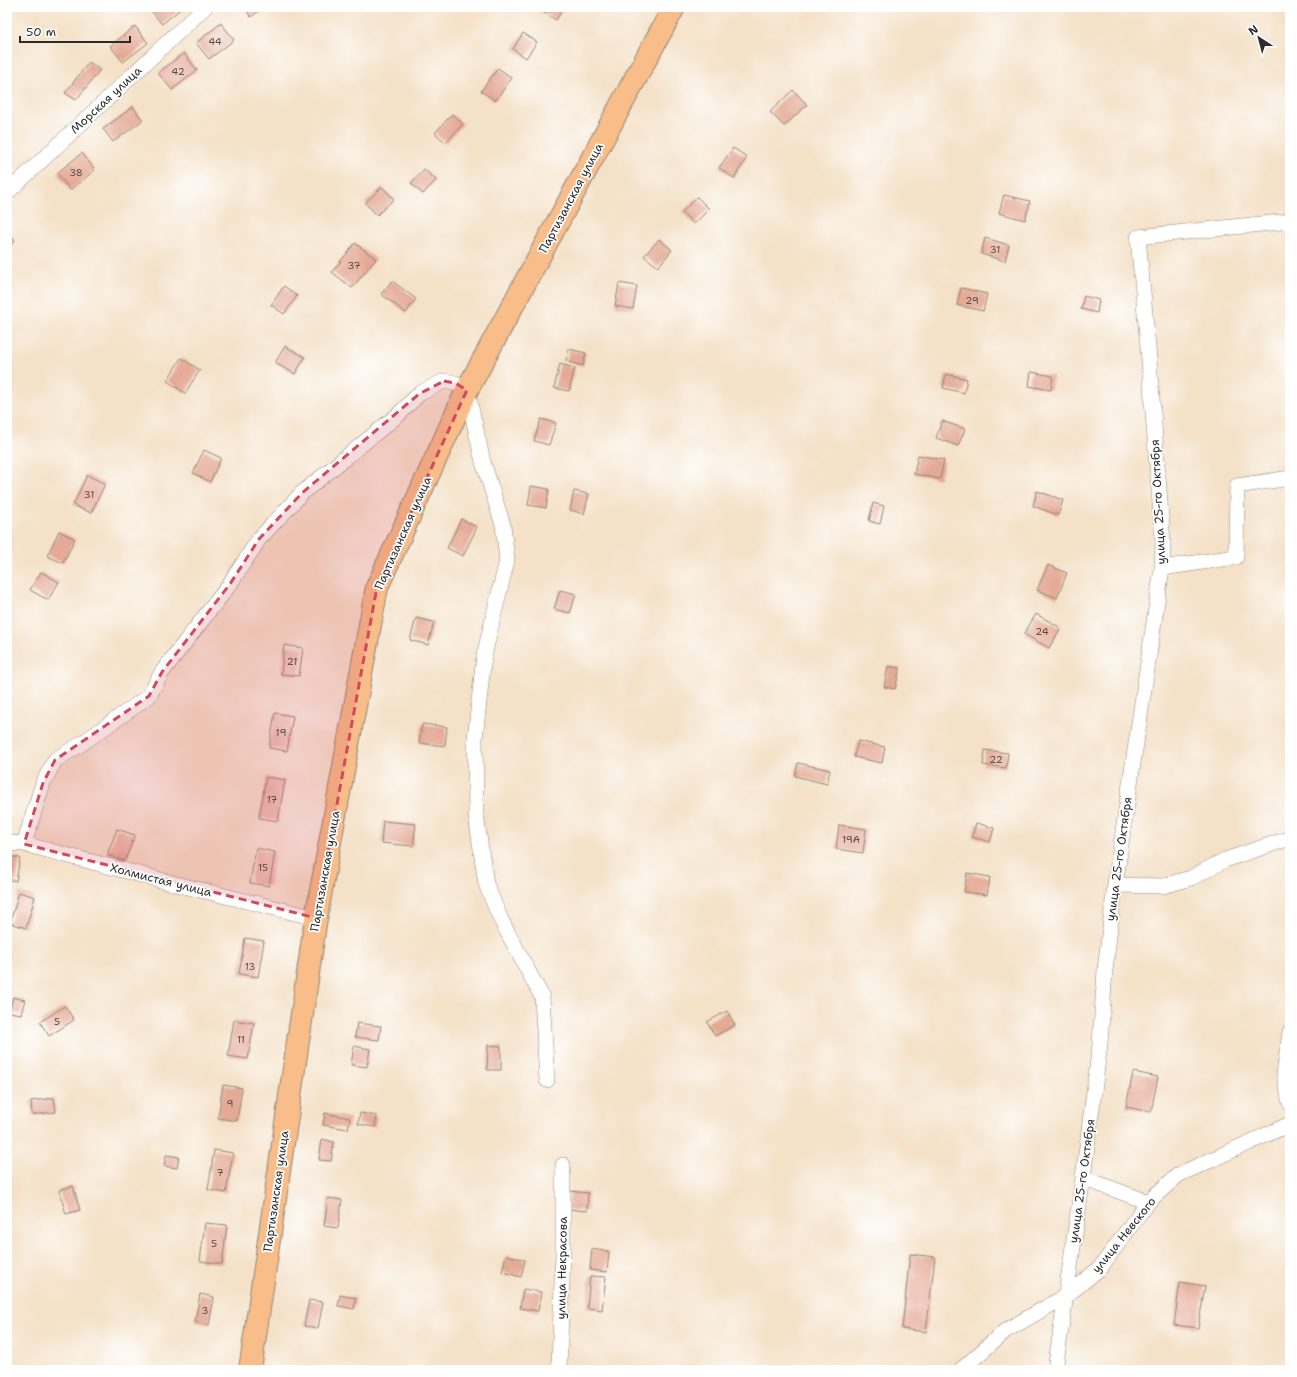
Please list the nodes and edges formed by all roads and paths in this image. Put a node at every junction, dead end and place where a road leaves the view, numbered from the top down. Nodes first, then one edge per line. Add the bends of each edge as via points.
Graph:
1 (205, 7) edge
2 (674, 7) edge
3 (7, 193) edge
4 (1290, 221) edge
5 (467, 390) junction
6 (1290, 478) edge
7 (1162, 568) junction
8 (1290, 838) edge
9 (7, 843) edge
10 (24, 844) junction
11 (1115, 885) junction
12 (316, 918) junction
13 (1290, 1032) edge
14 (548, 1080) dead end
15 (1290, 1103) edge
16 (1290, 1124) edge
17 (563, 1165) dead end
18 (1083, 1178) junction
19 (1148, 1202) junction
20 (1066, 1296) junction
21 (250, 1370) edge
22 (559, 1370) edge
23 (961, 1370) edge
24 (1055, 1370) edge

1 - 3 street, Морская улица
2 - 5 main road, Партизанская улица
4 - 7 street, улица 25-го Октября via 1138,237 1148,347
5 - 10 street via 455,383 444,381 419,394 398,415 302,493 259,539 230,584 162,672 149,696 54,760 43,783
5 - 12 main road, Партизанская улица via 378,587
5 - 14 street via 482,455 503,525 507,560 484,656 475,738 476,815 486,884 501,920 542,997
6 - 7 street via 1237,486 1236,557
7 - 11 street, улица 25-го Октября
8 - 11 street via 1225,860 1191,878 1163,886
9 - 10 street, Холмистая улица
10 - 12 street, Холмистая улица
11 - 18 street, улица 25-го Октября via 1100,1044
12 - 21 main road, Партизанская улица
13 - 15 street via 1284,1074
16 - 19 street, улица Невского via 1178,1175
17 - 22 street, улица Некрасова
18 - 19 street
18 - 20 street, улица 25-го Октября
19 - 20 street, улица Невского via 1100,1268
20 - 23 street, улица Невского via 1004,1331
20 - 24 street, улица 25-го Октября

